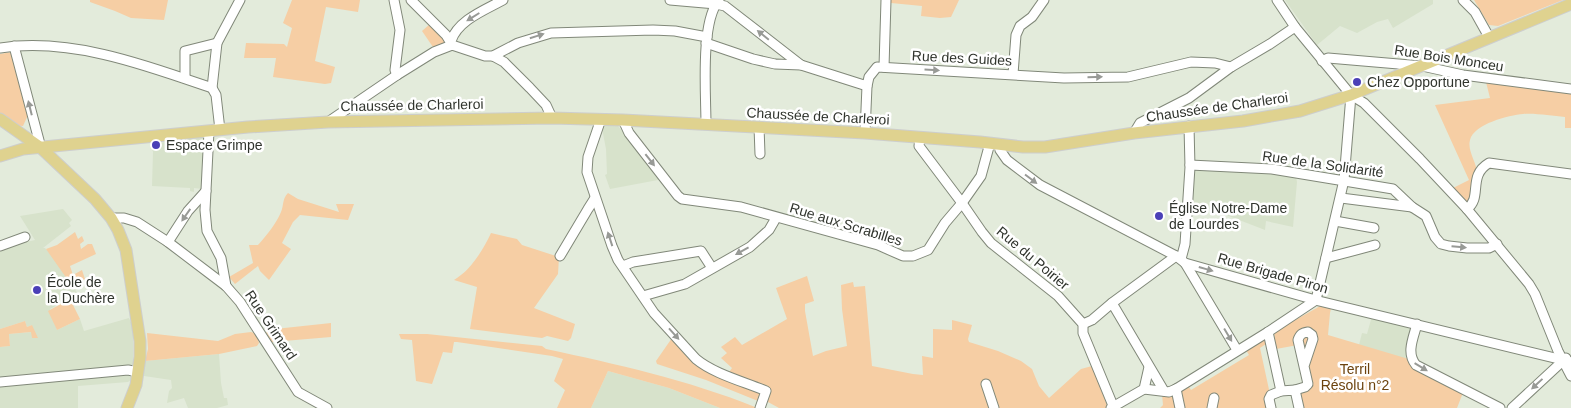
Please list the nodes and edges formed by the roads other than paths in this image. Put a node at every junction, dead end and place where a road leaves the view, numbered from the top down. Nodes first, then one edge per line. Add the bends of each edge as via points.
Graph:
1 (240, 0) edge
2 (394, 0) edge
3 (411, 0) edge
4 (503, 0) edge
5 (670, 0) edge
6 (886, 0) edge
7 (1044, 0) edge
8 (1277, 0) edge
9 (1463, 0) edge
10 (717, 2) edge
11 (1571, 4) edge
12 (1295, 27) junction
13 (1489, 38) junction
14 (707, 40) junction
15 (217, 42) junction
16 (451, 43) junction
17 (14, 46) junction
18 (0, 48) edge
19 (493, 56) junction
20 (1322, 60) junction
21 (801, 65) junction
22 (1422, 66) junction
23 (884, 67) junction
24 (1231, 67) junction
25 (1013, 74) junction
26 (397, 75) junction
27 (185, 78) junction
28 (868, 86) junction
29 (212, 88) junction
30 (1571, 89) edge
31 (1351, 95) junction
32 (552, 118) junction
33 (0, 119) edge
34 (601, 119) junction
35 (623, 120) junction
36 (328, 122) junction
37 (706, 124) junction
38 (1189, 126) junction
39 (759, 128) junction
40 (215, 130) junction
41 (865, 133) junction
42 (1134, 133) junction
43 (920, 137) junction
44 (995, 144) junction
45 (40, 148) junction
46 (760, 154) dead end
47 (0, 156) edge
48 (1190, 165) junction
49 (1571, 174) edge
50 (1344, 180) junction
51 (206, 190) junction
52 (596, 198) junction
53 (1340, 198) junction
54 (962, 203) junction
55 (1412, 207) junction
56 (1467, 209) junction
57 (111, 218) junction
58 (776, 218) junction
59 (1335, 220) junction
60 (1374, 228) dead end
61 (25, 237) dead end
62 (168, 242) junction
63 (1496, 244) junction
64 (1375, 245) dead end
65 (0, 246) edge
66 (560, 256) dead end
67 (1326, 258) junction
68 (1181, 259) junction
69 (624, 266) junction
70 (712, 268) junction
71 (226, 286) junction
72 (643, 296) junction
73 (1316, 300) junction
74 (1112, 303) junction
75 (1083, 324) junction
76 (1416, 324) junction
77 (1268, 332) junction
78 (1237, 350) junction
79 (1568, 359) edge
80 (1304, 366) dead end
81 (1149, 367) junction
82 (138, 372) junction
83 (1571, 376) edge
84 (0, 382) edge
85 (986, 384) dead end
86 (1176, 388) junction
87 (1144, 389) junction
88 (1295, 390) junction
89 (1281, 391) junction
90 (1164, 392) junction
91 (1214, 398) dead end
92 (127, 408) edge
93 (327, 408) edge
94 (760, 408) edge
95 (994, 408) edge
96 (1113, 408) edge
97 (1180, 408) edge
98 (1212, 408) edge
99 (1271, 408) edge
100 (1299, 408) edge
101 (1500, 408) edge
102 (1512, 408) edge

1 - 15 street
2 - 26 street via 400,30
3 - 16 street
4 -> 16 street via 453,33
5 - 10 street
6 - 23 street
7 - 25 street via 1016,35
8 - 12 street
9 - 13 street via 1475,12
10 - 14 street
21 -> 10 street
11 - 13 main road, Chaussée de Charleroi
12 - 20 street
12 - 24 street
13 - 22 main road, Chaussée de Charleroi
19 -> 14 street via 518,43 551,33 653,30 675,31
14 - 21 street via 753,59
14 - 37 street
15 - 27 street via 185,51
15 - 29 street
16 - 19 street
16 - 26 street
17 - 18 street
17 - 27 street via 74,48
45 -> 17 street
19 - 32 street via 504,62 530,88 546,105
20 - 22 street, Rue Bois Monceu
20 - 31 street
21 - 28 street
22 - 30 street, Rue Bois Monceu via 1463,75
22 - 31 main road, Chaussée de Charleroi
23 -> 25 street, Rue des Guides
23 - 28 street via 877,67 869,77
25 -> 24 street, Rue des Guides via 1064,78 1128,77 1191,62
24 - 42 street via 1189,98 1140,123
26 - 36 street
27 - 29 street
28 - 41 street
29 - 40 street via 216,95
31 - 38 main road, Chaussée de Charleroi via 1281,115
31 - 50 street
31 - 56 street via 1364,103
32 - 34 main road, Chaussée de Charleroi
32 - 36 main road, Chaussée de Charleroi
33 - 45 main road
34 - 35 main road, Chaussée de Charleroi
34 - 52 street via 588,157 587,172
35 - 37 main road, Chaussée de Charleroi
35 -> 58 street via 629,133 682,199 731,205
36 - 40 main road, Chaussée de Charleroi
37 - 39 main road, Chaussée de Charleroi
38 - 42 main road, Chaussée de Charleroi
38 - 48 street
39 - 41 main road, Chaussée de Charleroi
39 - 46 street
40 - 45 main road, Chaussée de Charleroi
40 - 51 street
41 - 43 main road, Chaussée de Charleroi
42 - 44 main road, Chaussée de Charleroi via 1045,147
43 - 44 main road, Chaussée de Charleroi
43 - 54 street, Rue du Poirier via 919,146
44 - 54 street, Rue aux Scrabilles via 981,176
44 -> 68 street, Rue Brigade Piron via 1007,160 1040,185
45 - 47 main road, Chaussée de Charleroi
45 - 57 main road via 96,199
48 - 50 street, Rue de la Solidarité via 1272,169
48 - 68 street via 1185,244
49 - 56 street via 1489,163 1477,174 1473,203
50 - 53 street
50 - 55 street, Rue de la Solidarité via 1394,189
51 -> 62 street
51 - 71 street via 208,231 221,258
52 - 66 street
69 -> 52 street via 612,246
53 - 55 street
53 - 59 street
54 - 58 street, Rue aux Scrabilles via 928,250 907,257
54 - 75 street, Rue du Poirier via 991,243 1051,290
55 -> 63 street, Rue de la Solidarité via 1426,216 1441,244 1467,248 1489,248
56 - 63 street
57 - 62 street, Rue Grimard via 137,222
57 - 82 main road via 126,250 130,271 140,341
58 -> 70 street, Rue aux Scrabilles via 769,230 750,247
59 - 60 street
59 - 67 street
61 - 65 street
62 - 71 street, Rue Grimard
63 - 79 street via 1529,284 1558,352
64 - 67 street
67 - 73 street
68 -> 73 street, Rue Brigade Piron
68 - 74 street
68 -> 78 street
69 - 70 street via 702,251
69 - 72 street
70 - 72 street, Rue aux Scrabilles via 685,284
71 - 93 street, Rue Grimard via 245,309 298,392
72 -> 94 street via 702,363 766,391
73 - 76 street, Rue Brigade Piron
73 - 77 street
74 - 75 street
74 - 81 street
75 - 96 street, Rue du Poirier via 1083,333
76 - 79 street, Rue Brigade Piron
76 -> 101 street via 1410,352 1416,365
77 - 78 street
77 - 89 street
78 - 86 street
79 - 83 street
79 -> 102 street
80 - 88 street via 1307,386
81 - 87 street
81 - 90 street
82 - 84 street via 128,370
82 - 92 main road
85 - 95 street
86 - 90 street
86 - 97 street
87 - 90 street
87 - 96 street
88 - 89 street
88 - 100 street
89 - 99 street via 1271,395
91 - 98 street

